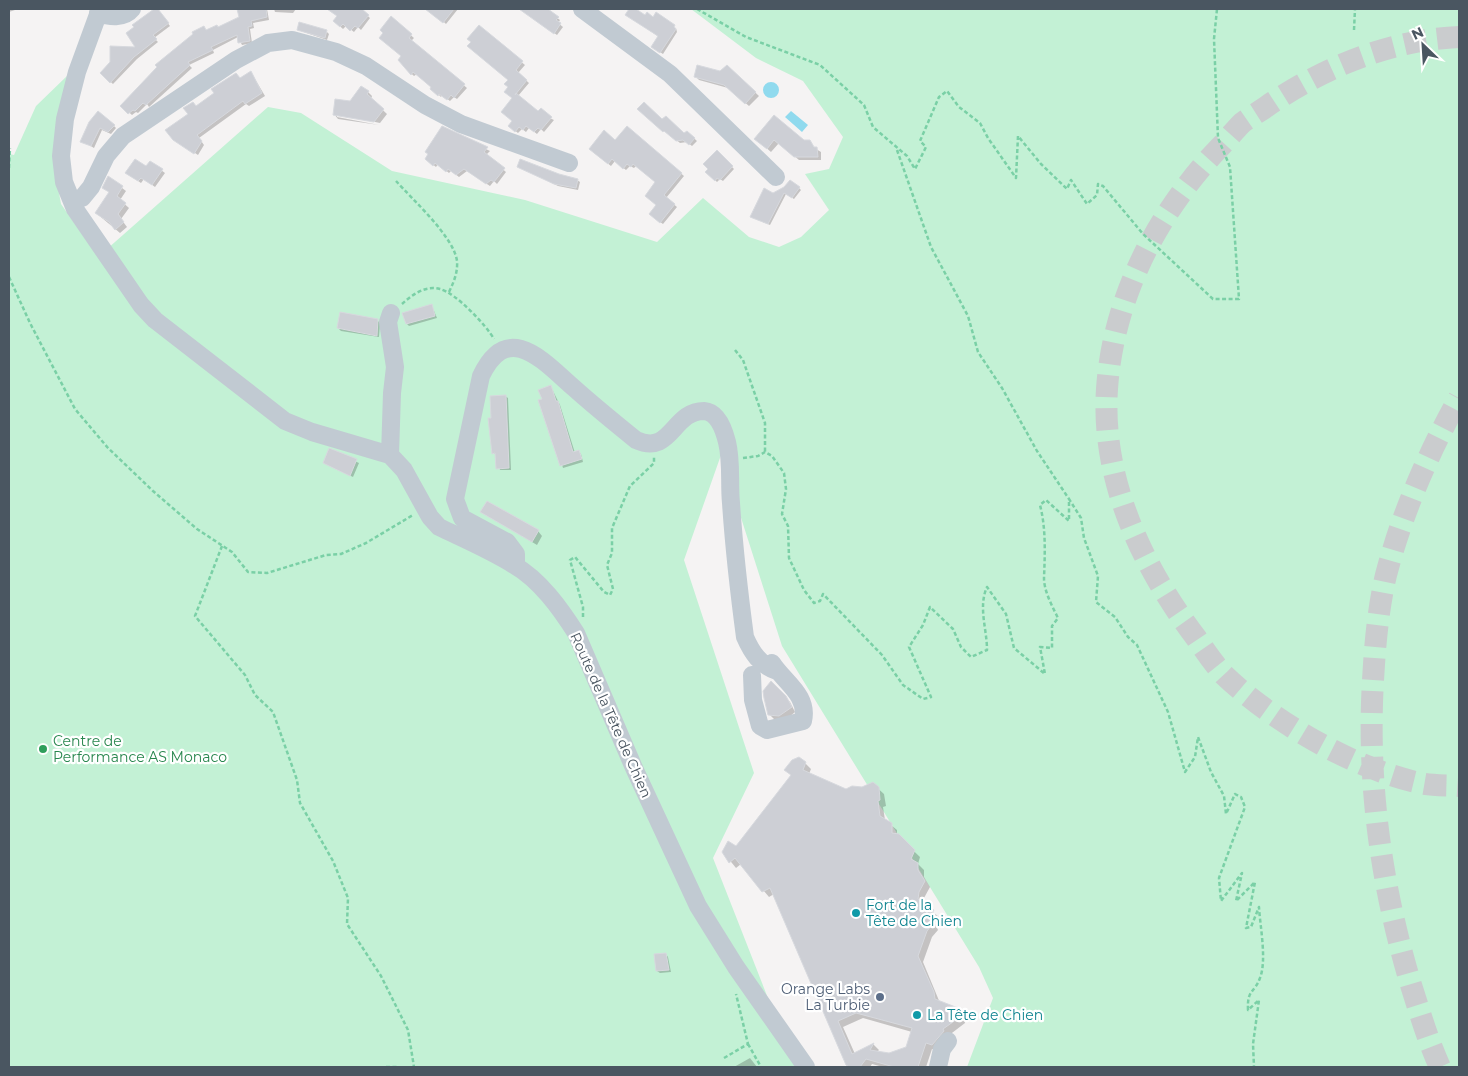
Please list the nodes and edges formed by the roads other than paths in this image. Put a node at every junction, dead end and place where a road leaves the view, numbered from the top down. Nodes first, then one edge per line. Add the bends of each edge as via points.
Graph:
1 (132, 9) edge
2 (582, 9) edge
3 (99, 11) edge
4 (568, 163) dead end
5 (776, 177) dead end
6 (72, 202) junction
7 (391, 313) road end
8 (390, 455) junction
9 (516, 566) junction
10 (752, 675) dead end
11 (948, 1041) dead end
12 (806, 1067) edge
13 (938, 1067) edge

1 - 3 street via 129,13 110,18
2 - 5 street via 670,74
3 - 6 street via 77,72 65,119 61,156 64,182
4 - 6 street via 461,124 425,105 366,66 336,52 292,40 268,43 236,60 123,136 106,156 91,187 82,198
6 - 8 street via 141,305 175,338 285,421
7 - 8 street via 388,322 395,367
8 - 9 street, Route de la Tête de Chien via 404,470 439,527
9 - 10 street via 516,554 507,542 462,518 455,499 481,376 488,360 498,351 512,348 537,355 636,440 654,445 695,413 705,411 714,415 721,424 729,455 745,637 752,653 796,690 806,711 803,721 767,730 760,726
9 - 12 street, Route de la Tête de Chien via 545,592 576,633 698,906
11 - 13 street

